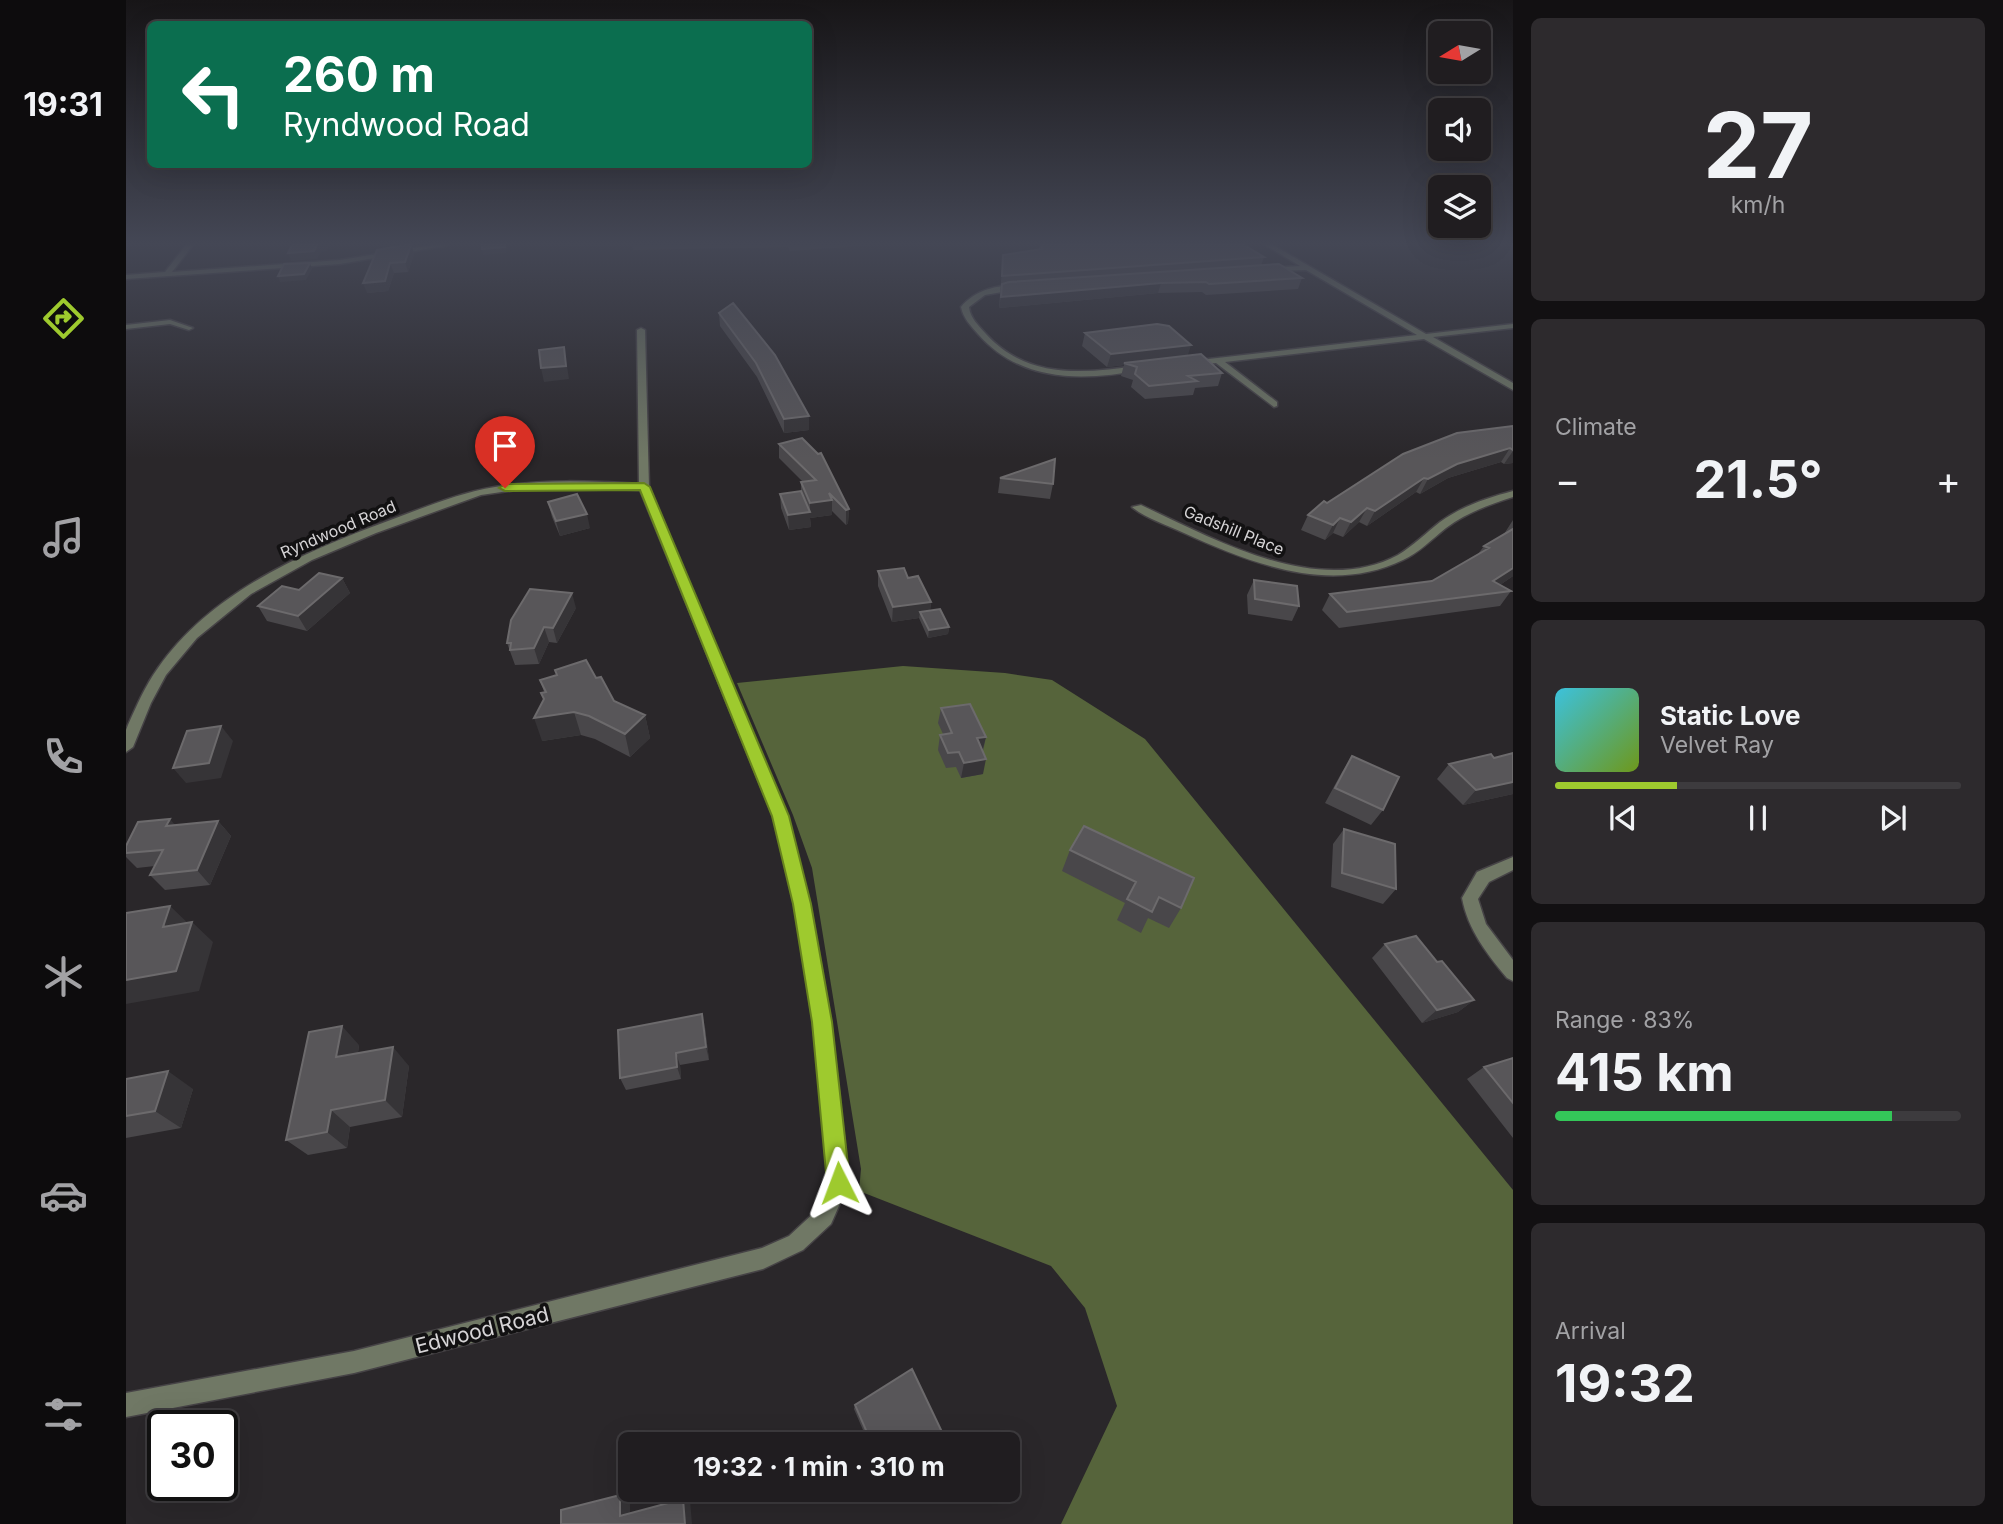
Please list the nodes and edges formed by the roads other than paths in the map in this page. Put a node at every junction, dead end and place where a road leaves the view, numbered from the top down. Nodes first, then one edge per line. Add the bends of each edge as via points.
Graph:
1 (967, 316) edge
2 (1392, 316) edge
3 (1513, 326) edge
4 (126, 327) edge
5 (189, 328) dead end
6 (642, 330) dead end
7 (1426, 335) junction
8 (1218, 360) junction
9 (1181, 364) edge
10 (1144, 368) edge
11 (1513, 387) edge
12 (1274, 404) dead end
13 (644, 487) junction
14 (1513, 494) edge
15 (1137, 507) dead end
16 (126, 747) edge
17 (1513, 863) edge
18 (1513, 973) edge
19 (126, 1405) edge

1 - 10 street via 1006,356 1034,368 1060,372
2 - 7 street
3 - 7 street
4 - 5 street via 170,322
6 - 13 street
7 - 8 street
7 - 11 street
8 - 9 street
8 - 12 street
13 - 16 street, Ryndwood Road via 526,486 480,493 294,562 244,594 169,661 151,689
13 - 19 street, Edwood Road via 780,816 792,857 822,1022 837,1152 839,1183 824,1217 796,1243 763,1258 354,1362
14 - 15 street, Gadshill Place via 1459,514 1401,557 1336,572 1270,564
17 - 18 street via 1483,877 1470,898 1482,930

